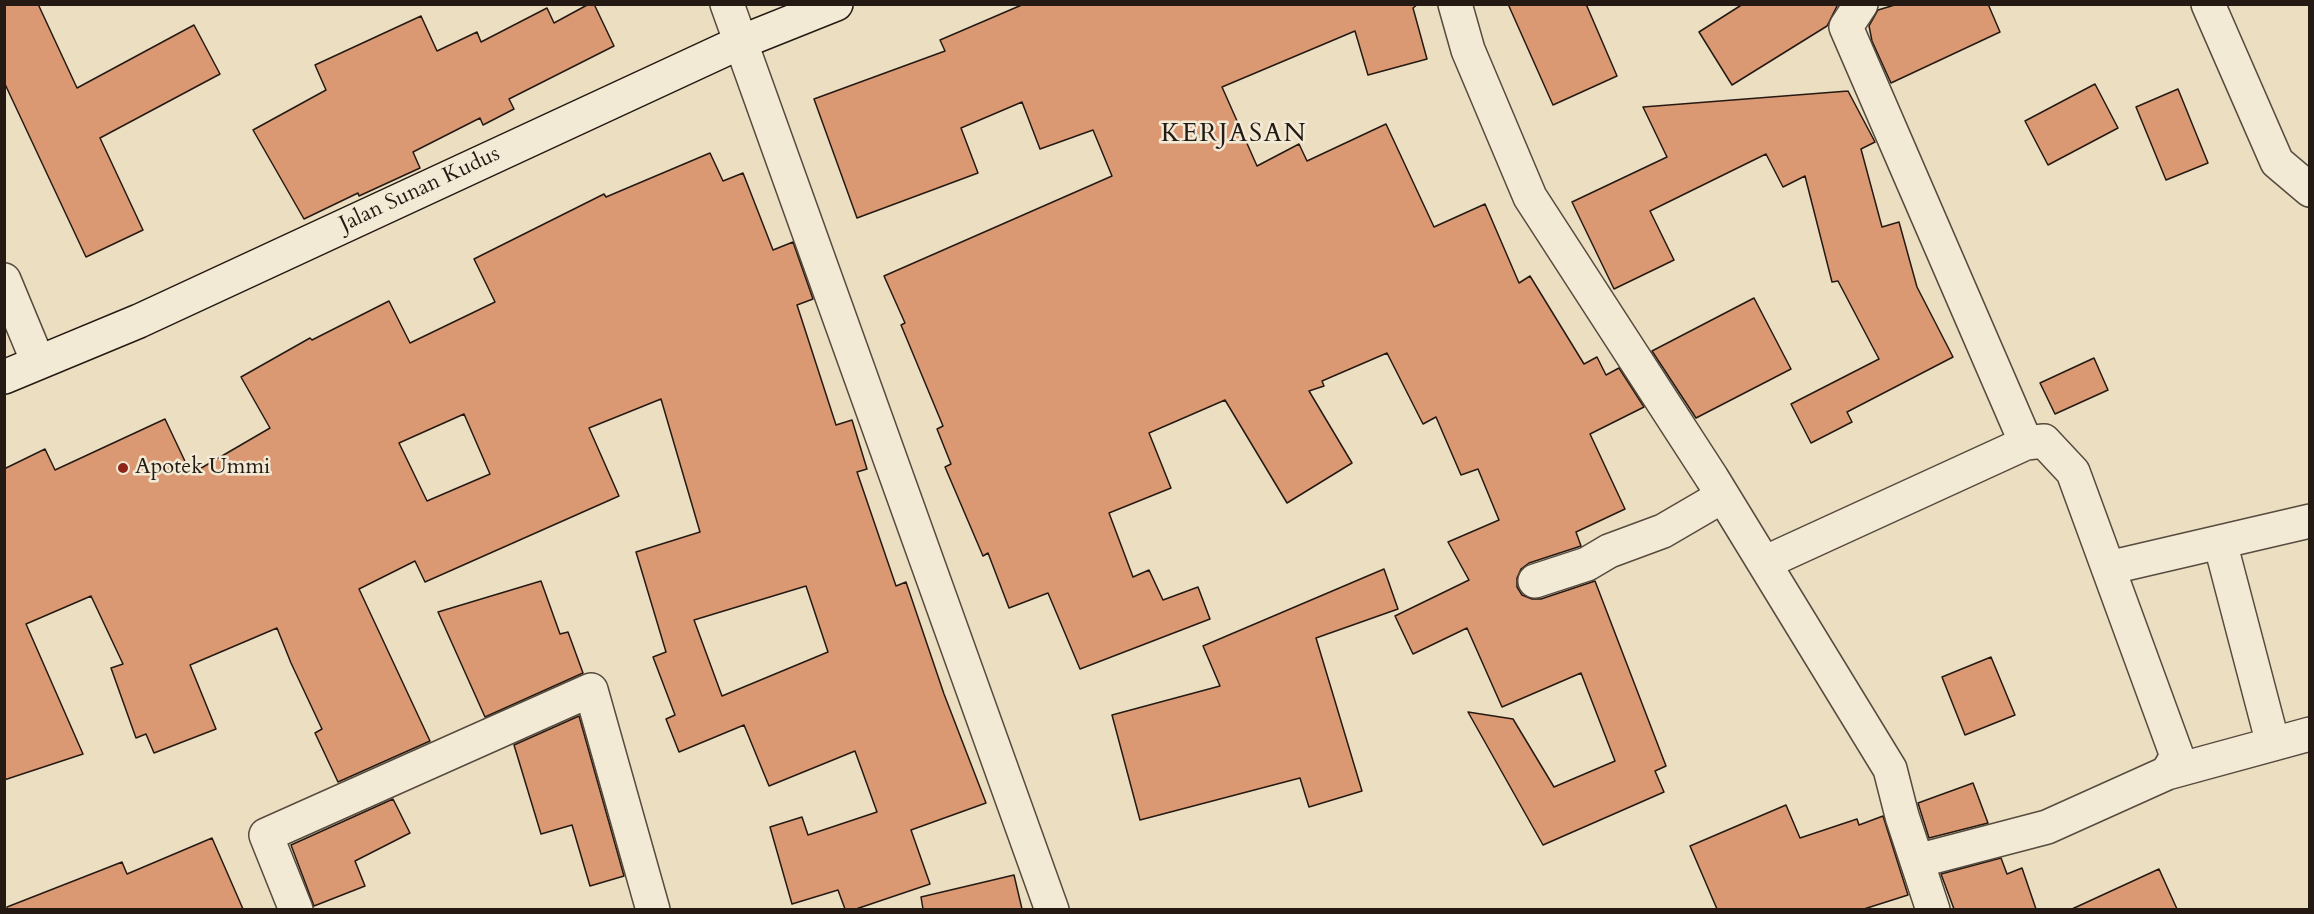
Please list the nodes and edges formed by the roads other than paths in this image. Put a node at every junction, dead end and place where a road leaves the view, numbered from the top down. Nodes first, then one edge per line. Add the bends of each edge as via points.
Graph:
1 (727, 4) edge
2 (836, 4) edge
3 (1455, 4) edge
4 (1861, 4) edge
5 (2208, 4) edge
6 (741, 42) junction
7 (2310, 190) edge
8 (4, 280) edge
9 (38, 363) junction
10 (4, 377) edge
11 (2026, 442) junction
12 (1723, 496) junction
13 (2310, 521) edge
14 (2220, 542) junction
15 (1764, 563) junction
16 (2108, 568) junction
17 (1535, 581) dead end
18 (2310, 734) edge
19 (2273, 744) junction
20 (2167, 773) junction
21 (1917, 861) junction
22 (296, 909) edge
23 (653, 909) edge
24 (1052, 909) edge
25 (1933, 909) edge

1 - 6 street
2 - 6 street, Jalan Sunan Kudus
3 - 12 street via 1468,50 1530,197
4 - 11 street via 1846,27
5 - 7 street via 2277,162
6 - 9 street, Jalan Sunan Kudus via 139,321
6 - 24 street
8 - 9 street
9 - 10 street, Jalan Sunan Kudus
11 - 15 street
11 - 16 street via 2044,441 2073,472
12 - 15 street
12 - 17 street via 1663,531 1609,551 1587,564
13 - 14 street
14 - 16 street
14 - 19 street
15 - 21 street via 1890,769
16 - 20 street via 2177,756
18 - 19 street
19 - 20 street
20 - 21 street via 2047,827
21 - 25 street
22 - 23 street via 266,835 591,690

